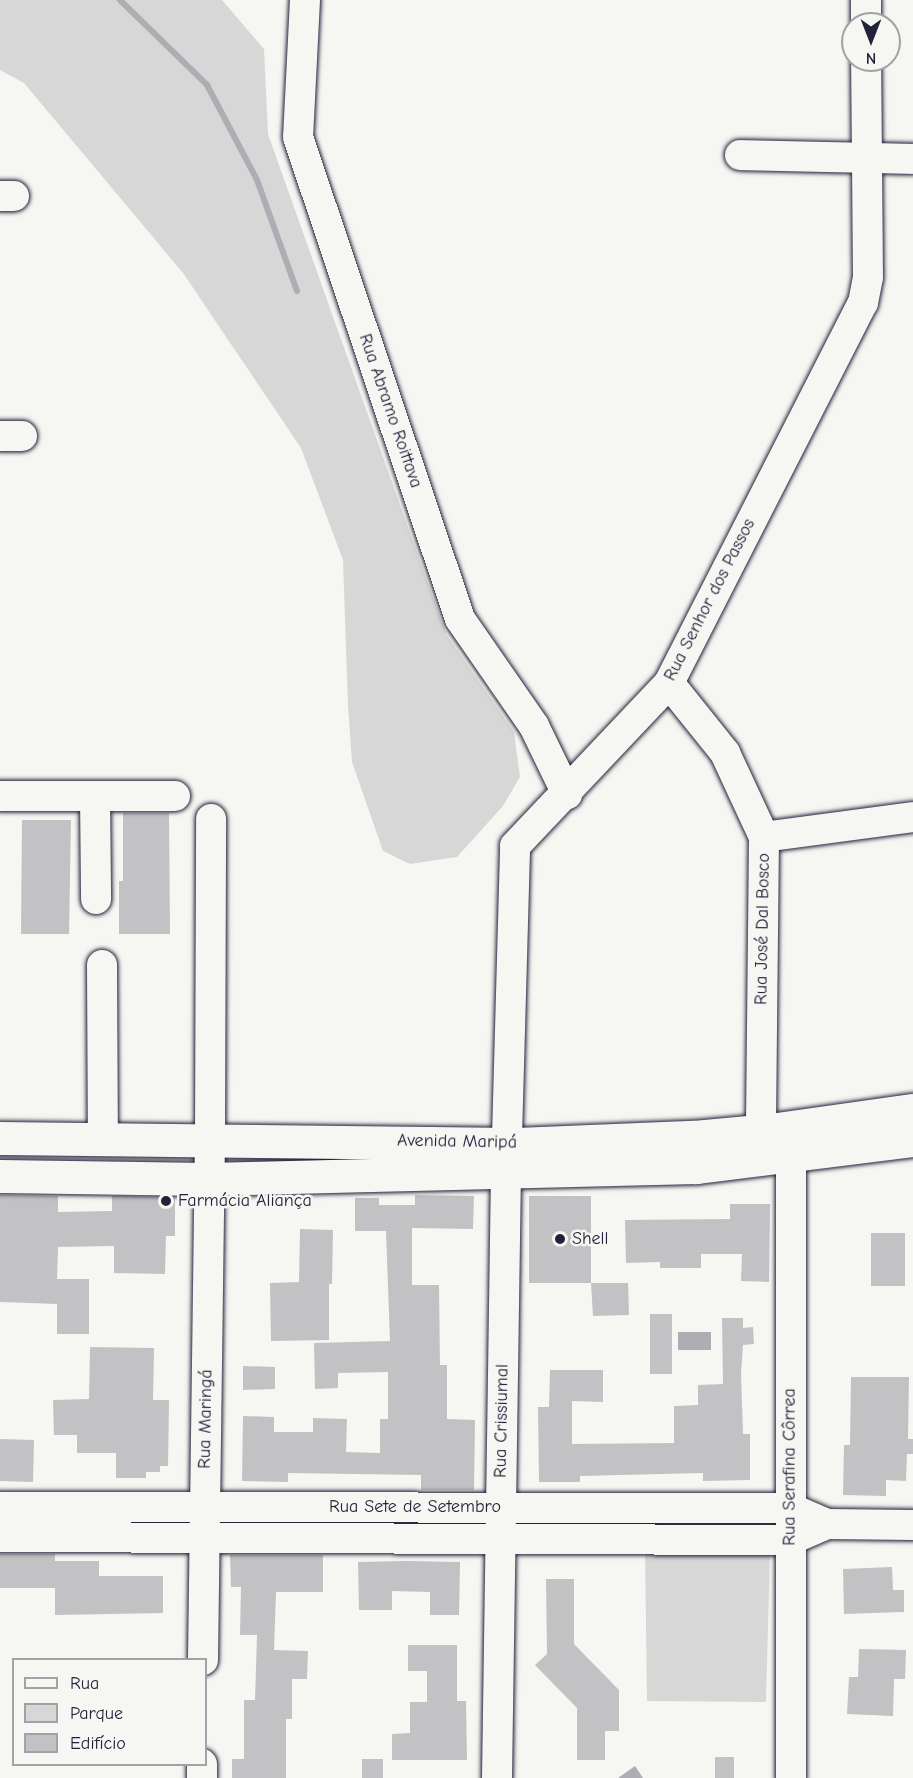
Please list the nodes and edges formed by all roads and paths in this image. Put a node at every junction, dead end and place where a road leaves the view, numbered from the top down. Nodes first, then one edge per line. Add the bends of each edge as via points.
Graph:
1 (305, 0) edge
2 (866, 72) edge
3 (740, 155) dead end
4 (865, 158) junction
5 (913, 159) edge
6 (669, 683) junction
7 (567, 794) junction
8 (0, 796) edge
9 (95, 796) junction
10 (175, 796) dead end
11 (913, 817) edge
12 (210, 819) dead end
13 (764, 837) junction
14 (96, 899) dead end
15 (102, 965) dead end
16 (913, 1110) edge
17 (0, 1138) edge
18 (103, 1138) junction
19 (210, 1139) junction
20 (913, 1140) edge
21 (789, 1142) junction
22 (507, 1158) junction
23 (0, 1176) edge
24 (209, 1178) junction
25 (0, 1507) edge
26 (501, 1507) junction
27 (205, 1508) junction
28 (790, 1508) junction
29 (826, 1524) junction
30 (913, 1525) edge
31 (0, 1537) edge
32 (204, 1538) junction
33 (500, 1539) junction
34 (790, 1540) junction
35 (203, 1658) edge
36 (497, 1778) edge
37 (791, 1778) edge

1 - 7 street, Rua Abramo Roittava via 298,137 460,619 534,726
2 - 4 street, Rua Senhor dos Passos
3 - 4 street
4 - 5 street
4 - 6 street, Rua Senhor dos Passos via 868,278 863,303
6 - 7 street, Rua Senhor dos Passos
6 - 13 street, Rua José Dal Bosco via 725,753
7 - 22 street, Rua Senhor dos Passos via 515,846
8 - 9 street
9 - 10 street
9 - 14 street
11 - 13 street
12 - 19 street
13 - 21 street, Rua José Dal Bosco
15 - 18 street
16 - 21 main road, Avenida Maripá
17 - 18 main road, Avenida Maripá
18 - 19 main road, Avenida Maripá
19 - 22 main road, Avenida Maripá
19 - 24 main road via 221,1155 220,1170
20 - 21 main road, Avenida Maripá
21 - 22 main road, Avenida Maripá via 694,1137
21 - 28 street, Rua Serafina Côrrea
22 - 24 main road, Avenida Maripá
22 - 26 street, Rua Crissiumal
23 - 24 main road, Avenida Maripá
24 - 27 street, Rua Maringá
25 - 27 street, Rua Sete de Setembro
26 - 27 street, Rua Sete de Setembro
26 - 28 street, Rua Sete de Setembro
26 - 33 street, Rua Crissiumal
27 - 32 street, Rua Maringá
28 - 29 street, Rua Sete de Setembro
28 - 34 street, Rua Serafina Côrrea
29 - 30 street, Rua Sete de Setembro
29 - 34 street, Rua Sete de Setembro
31 - 32 street, Rua Sete de Setembro
32 - 33 street, Rua Sete de Setembro
32 - 35 street, Rua Maringá
33 - 34 street, Rua Sete de Setembro
33 - 36 street, Rua Crissiumal
34 - 37 street, Rua Serafina Côrrea

